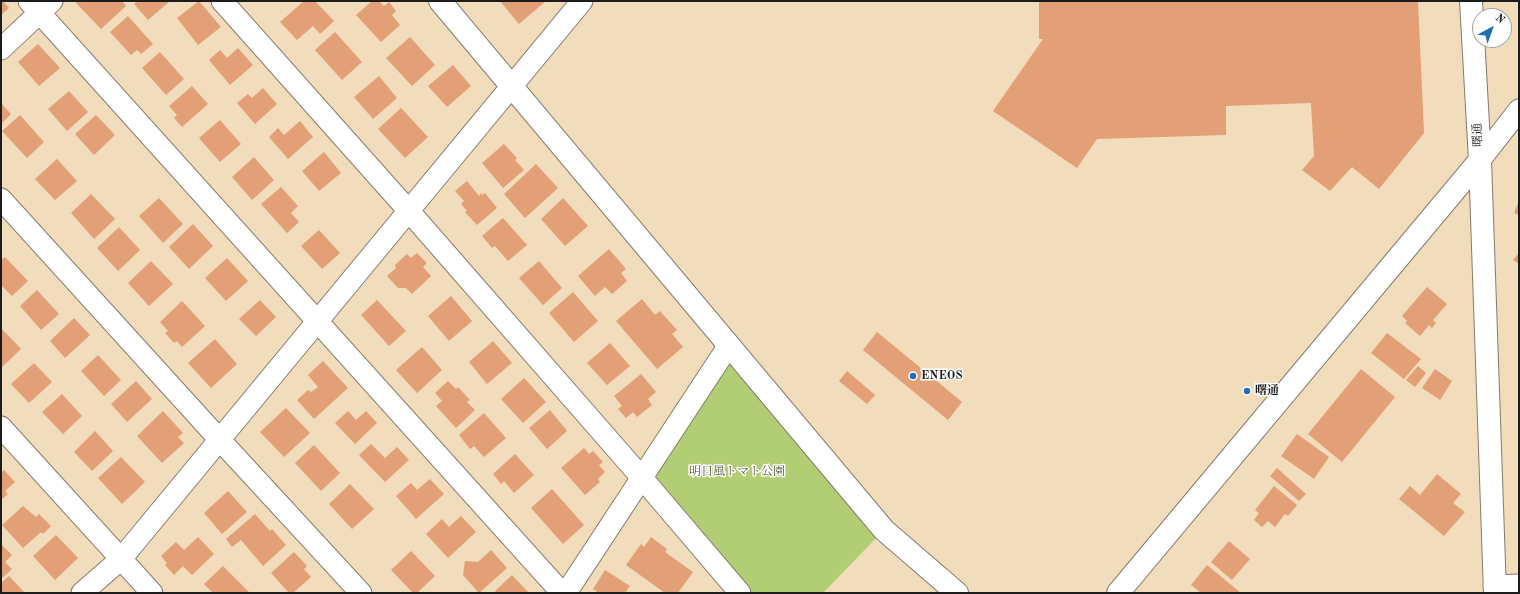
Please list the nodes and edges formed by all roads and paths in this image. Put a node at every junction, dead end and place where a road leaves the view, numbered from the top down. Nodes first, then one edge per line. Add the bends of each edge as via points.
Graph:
1 (222, 1) edge
2 (440, 1) edge
3 (582, 1) edge
4 (1471, 1) edge
5 (40, 5) edge
6 (1, 49) edge
7 (511, 85) junction
8 (1519, 110) edge
9 (1480, 160) junction
10 (1, 199) edge
11 (408, 210) junction
12 (316, 321) junction
13 (729, 345) junction
14 (1, 427) edge
15 (219, 439) junction
16 (642, 478) junction
17 (120, 559) junction
18 (1519, 585) edge
19 (1495, 590) edge
20 (82, 593) edge
21 (152, 593) edge
22 (361, 593) edge
23 (562, 593) edge
24 (566, 593) edge
25 (740, 593) edge
26 (957, 593) edge
27 (1118, 593) edge

1 - 11 street
2 - 7 street
3 - 7 street
4 - 9 street, 曙通
5 - 6 street
5 - 12 street
7 - 11 street
7 - 13 street
8 - 9 street
9 - 19 street
9 - 27 street, 曙通
10 - 15 street
11 - 12 street
11 - 16 street
12 - 15 street
12 - 23 street
13 - 16 street
13 - 26 street via 884,530
14 - 17 street
15 - 17 street
15 - 22 street
16 - 24 street
16 - 25 street
17 - 20 street
17 - 21 street
18 - 19 street

